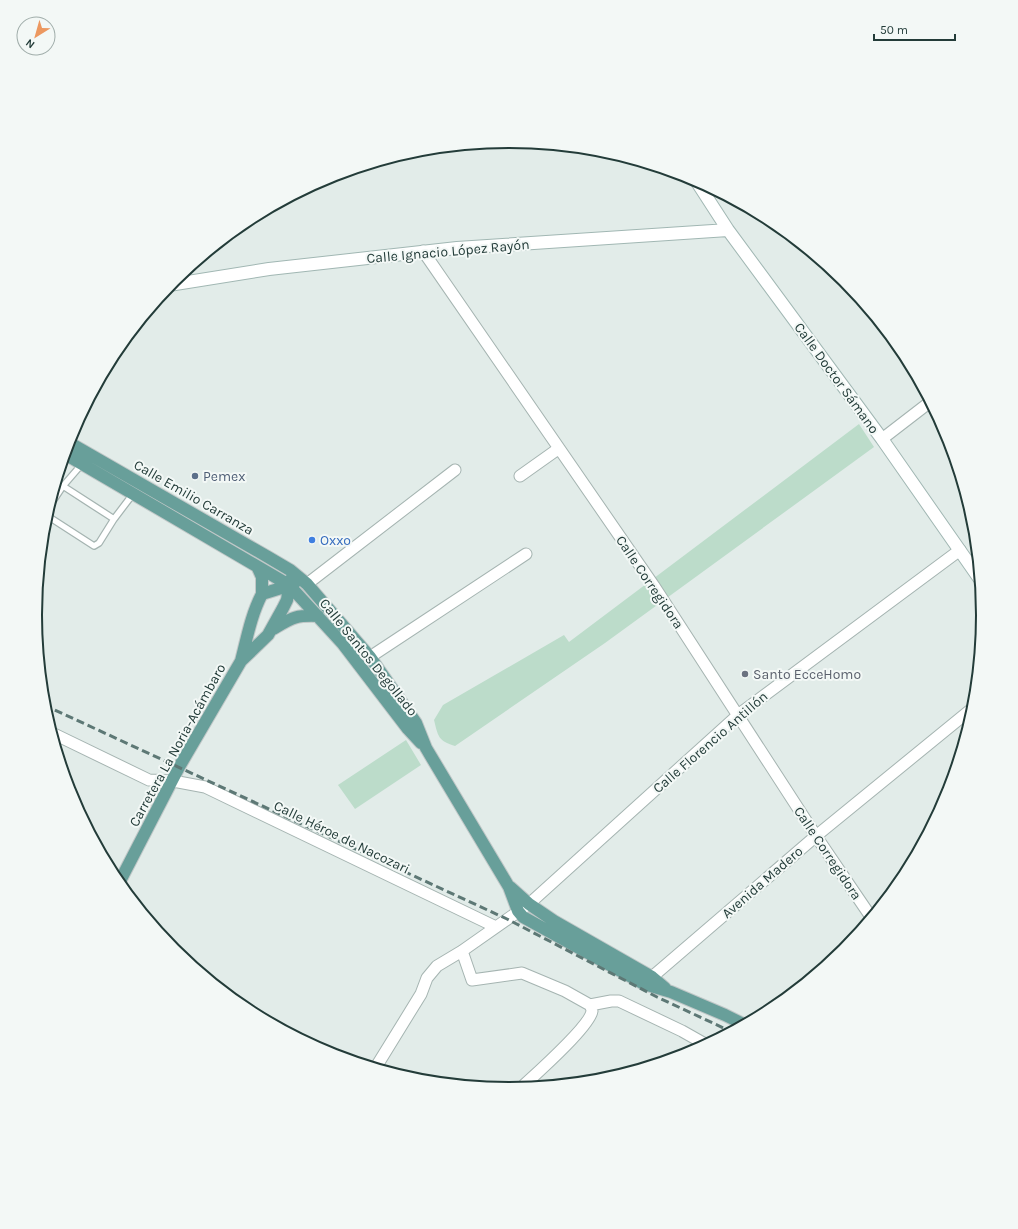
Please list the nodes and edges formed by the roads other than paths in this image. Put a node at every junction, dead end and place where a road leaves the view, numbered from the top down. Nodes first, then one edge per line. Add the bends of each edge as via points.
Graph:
1 (702, 189) edge
2 (728, 230) junction
3 (423, 251) junction
4 (180, 283) edge
5 (926, 405) edge
6 (882, 439) junction
7 (74, 446) edge
8 (558, 449) junction
9 (70, 457) edge
10 (82, 463) junction
11 (455, 470) dead end
12 (520, 476) dead end
13 (63, 486) junction
14 (58, 493) edge
15 (133, 494) junction
16 (114, 518) junction
17 (52, 519) edge
18 (960, 550) junction
19 (526, 554) dead end
20 (257, 566) junction
21 (290, 570) junction
22 (974, 570) edge
23 (305, 582) junction
24 (289, 585) junction
25 (262, 594) junction
26 (318, 616) junction
27 (272, 629) junction
28 (370, 657) junction
29 (241, 661) junction
30 (965, 714) edge
31 (738, 715) junction
32 (58, 736) edge
33 (426, 748) junction
34 (173, 781) junction
35 (816, 836) junction
36 (123, 876) edge
37 (509, 887) junction
38 (529, 904) junction
39 (518, 911) junction
40 (868, 912) edge
41 (496, 927) junction
42 (462, 951) junction
43 (648, 981) junction
44 (590, 1005) junction
45 (738, 1021) edge
46 (699, 1041) edge
47 (378, 1063) edge
48 (528, 1081) edge

1 - 2 street, Calle Doctor Sámano
2 - 3 street, Calle Ignacio López Rayón
2 - 6 street, Calle Doctor Sámano
3 - 4 street, Calle Ignacio López Rayón via 268,269
3 - 8 street, Calle Corregidora
5 - 6 street
6 - 18 street, Calle Doctor Sámano
7 - 21 main road, Calle Emilio Carranza
8 - 12 street
8 - 31 street, Calle Corregidora via 654,586
9 - 10 main road, Calle Emilio Carranza
10 - 13 lane
10 - 15 main road, Calle Emilio Carranza
11 - 23 street
13 - 14 lane
13 - 16 lane
15 - 16 lane
15 - 20 main road, Calle Emilio Carranza
16 - 17 lane via 99,543 94,546
18 - 22 street, Calle Doctor Sámano
18 - 31 street, Calle Florencio Antillón
19 - 28 street
20 - 24 main road, Calle Emilio Carranza
20 - 25 main road via 262,577
21 - 23 main road, Calle Emilio Carranza
21 - 24 main road, Carretera La Noria-Acámbaro
23 - 24 main road
23 - 28 main road, Calle Santos Degollado
24 - 25 main road
24 - 26 main road, Calle Santos Degollado
24 - 27 main road, Carretera La Noria-Acámbaro via 284,608
25 - 29 main road via 254,608
26 - 27 main road via 293,617
26 - 33 main road, Calle Santos Degollado
27 - 29 main road, Carretera La Noria-Acámbaro
28 - 33 main road, Calle Santos Degollado via 416,723
29 - 34 main road, Carretera La Noria-Acámbaro
30 - 35 street, Avenida Madero
31 - 35 street, Calle Corregidora
31 - 38 street, Calle Florencio Antillón
32 - 34 street, Calle Héroe de Nacozari via 150,780
33 - 37 main road, Calle Santos Degollado
34 - 36 main road, Carretera La Noria-Acámbaro
34 - 41 street, Calle Héroe de Nacozari via 205,787
35 - 40 street, Calle Corregidora
35 - 43 street, Avenida Madero
37 - 38 main road, Calle Santos Degollado
37 - 39 main road, Calle Santos Degollado
38 - 39 street, Calle Florencio Antillón
38 - 43 main road
39 - 41 street, Calle Florencio Antillón
39 - 43 main road via 532,922
41 - 42 street, Calle Florencio Antillón
42 - 44 street via 472,980 522,973 565,991
42 - 47 street, Calle Florencio Antillón via 437,966 427,978 421,994
43 - 45 main road
44 - 46 street via 619,1002
44 - 48 street via 592,1011 589,1019

